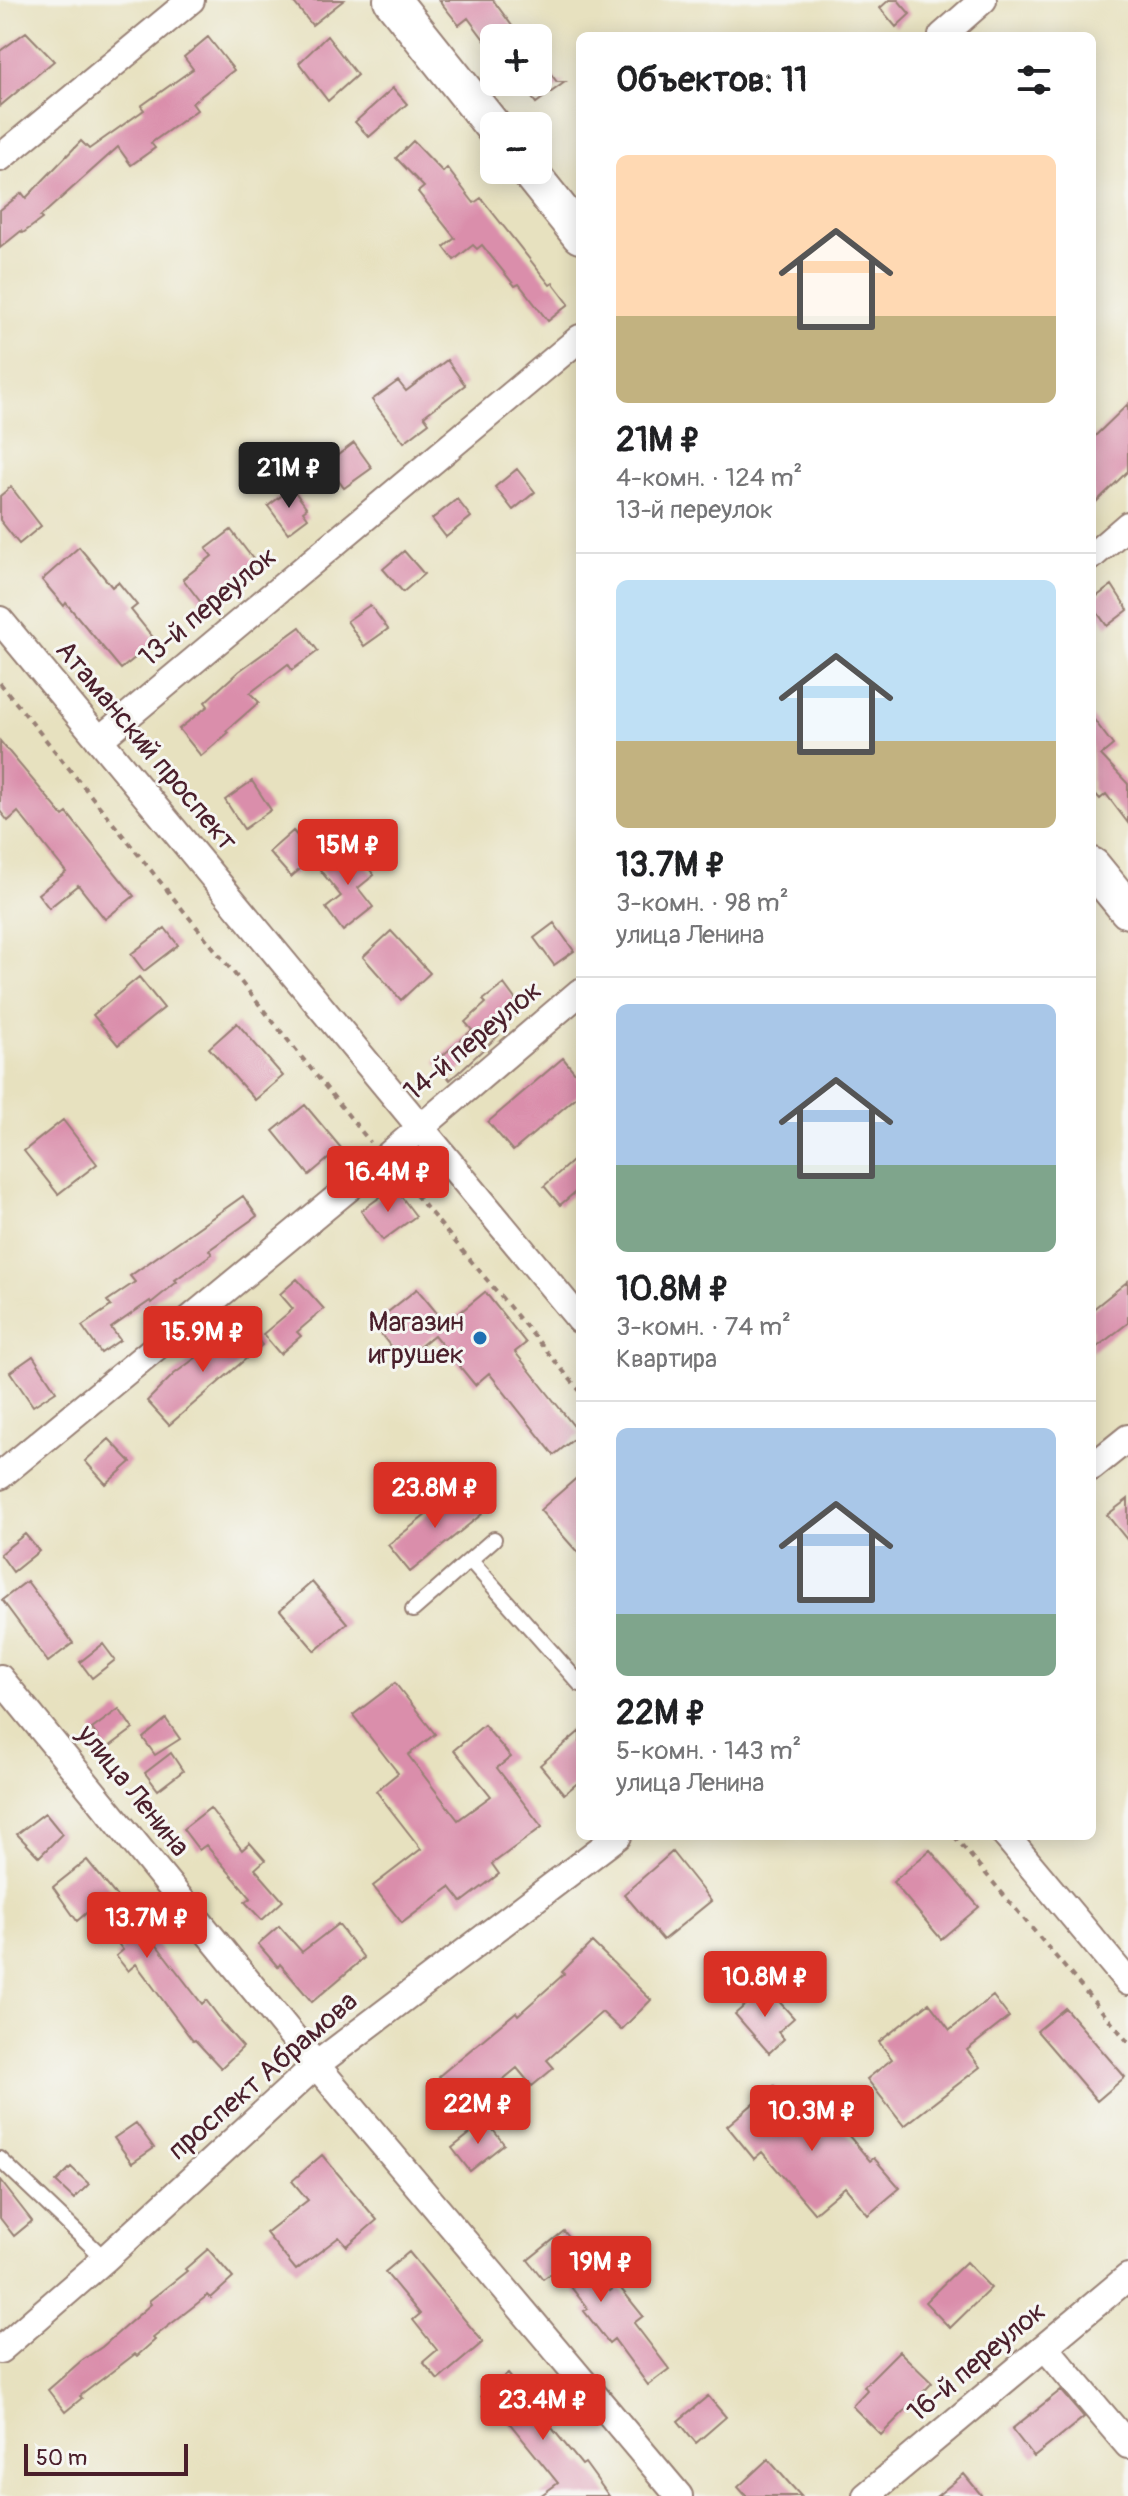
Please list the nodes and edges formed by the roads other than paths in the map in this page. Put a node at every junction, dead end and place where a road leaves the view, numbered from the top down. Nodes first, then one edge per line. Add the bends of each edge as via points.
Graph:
1 (191, 0) edge
2 (392, 0) edge
3 (983, 0) edge
4 (947, 32) edge
5 (481, 112) edge
6 (0, 158) edge
7 (539, 184) edge
8 (576, 230) edge
9 (576, 341) edge
10 (1128, 525) edge
11 (1096, 553) edge
12 (0, 620) edge
13 (99, 740) junction
14 (576, 995) edge
15 (422, 1127) junction
16 (576, 1315) edge
17 (1128, 1438) edge
18 (1096, 1464) edge
19 (0, 1476) edge
20 (494, 1539) dead end
21 (470, 1560) junction
22 (413, 1610) dead end
23 (0, 1678) edge
24 (576, 1679) edge
25 (613, 1840) edge
26 (1009, 1840) edge
27 (1128, 1982) edge
28 (316, 2065) junction
29 (0, 2159) edge
30 (105, 2259) junction
31 (1128, 2277) edge
32 (1045, 2347) junction
33 (0, 2350) edge
34 (1128, 2445) edge
35 (679, 2496) edge
36 (866, 2496) edge

1 - 6 street
2 - 5 main road
3 - 4 street
7 - 8 main road
9 - 13 street, 13-й переулок
10 - 11 street
12 - 13 street, Атаманский проспект
13 - 15 street, Атаманский проспект
14 - 15 street, 14-й переулок
15 - 16 street, Атаманский проспект
15 - 19 street, 14-й переулок
17 - 18 street
20 - 21 lane
21 - 22 lane
21 - 24 lane
23 - 28 street, улица Ленина
25 - 28 street, проспект Абрамова
26 - 27 street
28 - 30 street, проспект Абрамова
28 - 35 street, улица Ленина
29 - 30 lane
30 - 33 street, проспект Абрамова
31 - 32 street, 16-й переулок
32 - 34 street
32 - 36 street, 16-й переулок

